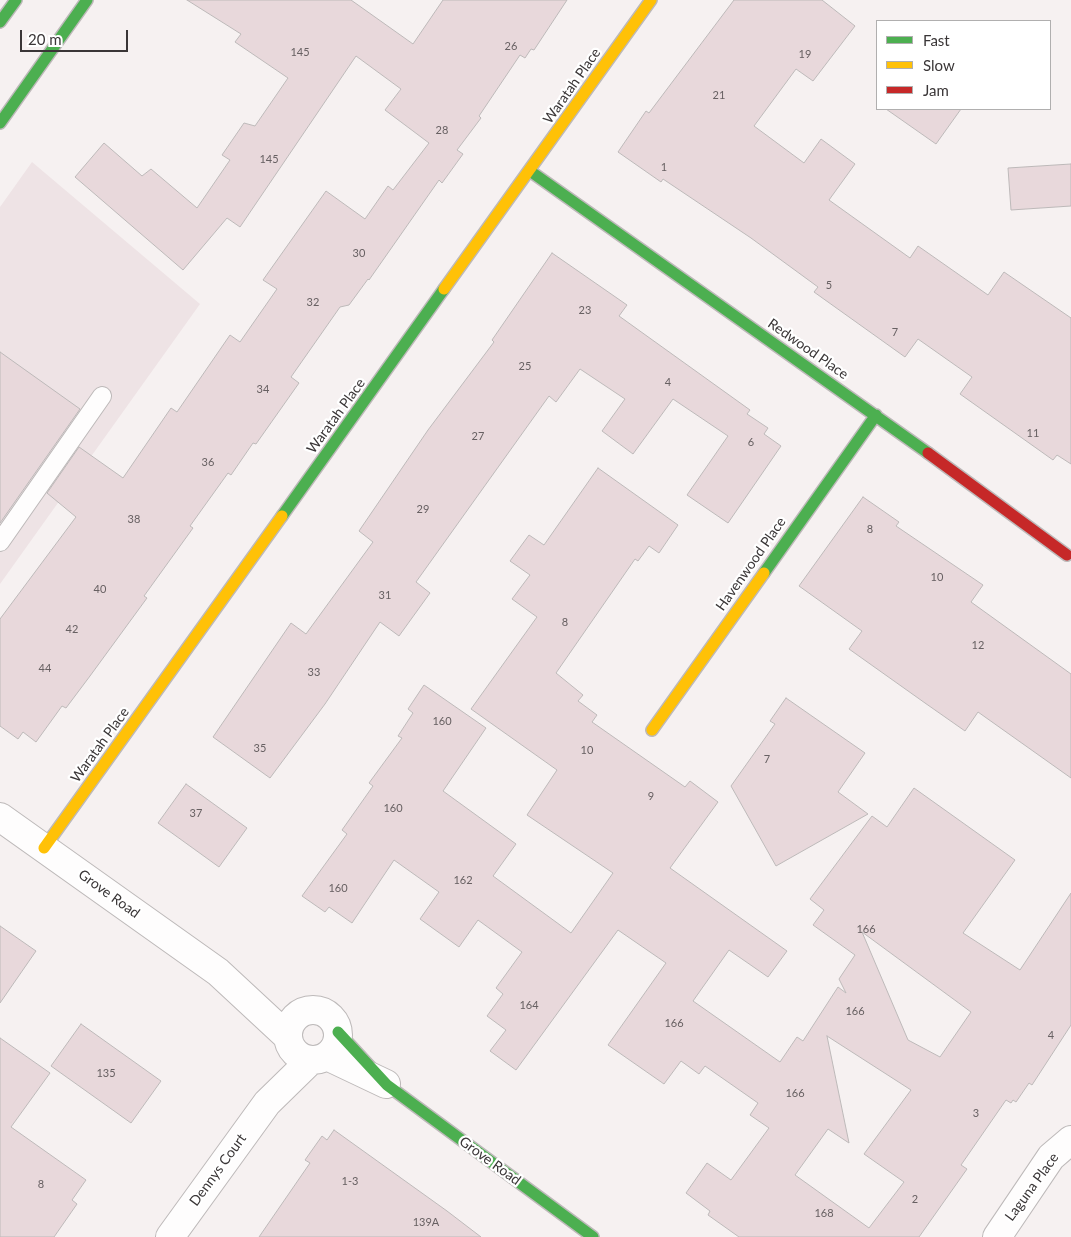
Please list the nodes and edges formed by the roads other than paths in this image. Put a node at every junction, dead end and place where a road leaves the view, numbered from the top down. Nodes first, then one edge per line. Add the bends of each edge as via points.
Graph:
1 (16, 0) edge
2 (87, 0) edge
3 (651, 0) edge
4 (0, 22) edge
5 (0, 123) edge
6 (530, 171) junction
7 (102, 396) dead end
8 (876, 415) junction
9 (0, 542) edge
10 (1067, 556) dead end
11 (652, 730) dead end
12 (0, 817) edge
13 (44, 848) junction
14 (218, 972) junction
15 (302, 1012) junction
16 (311, 1046) junction
17 (387, 1085) joint
18 (1071, 1140) edge
19 (170, 1237) edge
20 (593, 1237) edge
21 (996, 1237) edge

1 - 4 street
2 - 5 street
3 - 6 street, Waratah Place
6 - 8 street, Redwood Place
6 - 13 street, Waratah Place
7 - 9 lane
8 - 10 street, Redwood Place
8 - 11 street, Havenwood Place
12 - 13 street, Grove Road
13 - 14 street, Grove Road
14 - 15 street, Grove Road
14 - 16 street, Grove Road
15 - 16 street via 289,1027
15 - 16 street, Grove Road via 310,1010 327,1014 335,1022
16 - 17 street, Grove Road
16 - 19 street, Dennys Court
17 - 20 street, Grove Road
18 - 21 street, Laguna Place via 1051,1157

